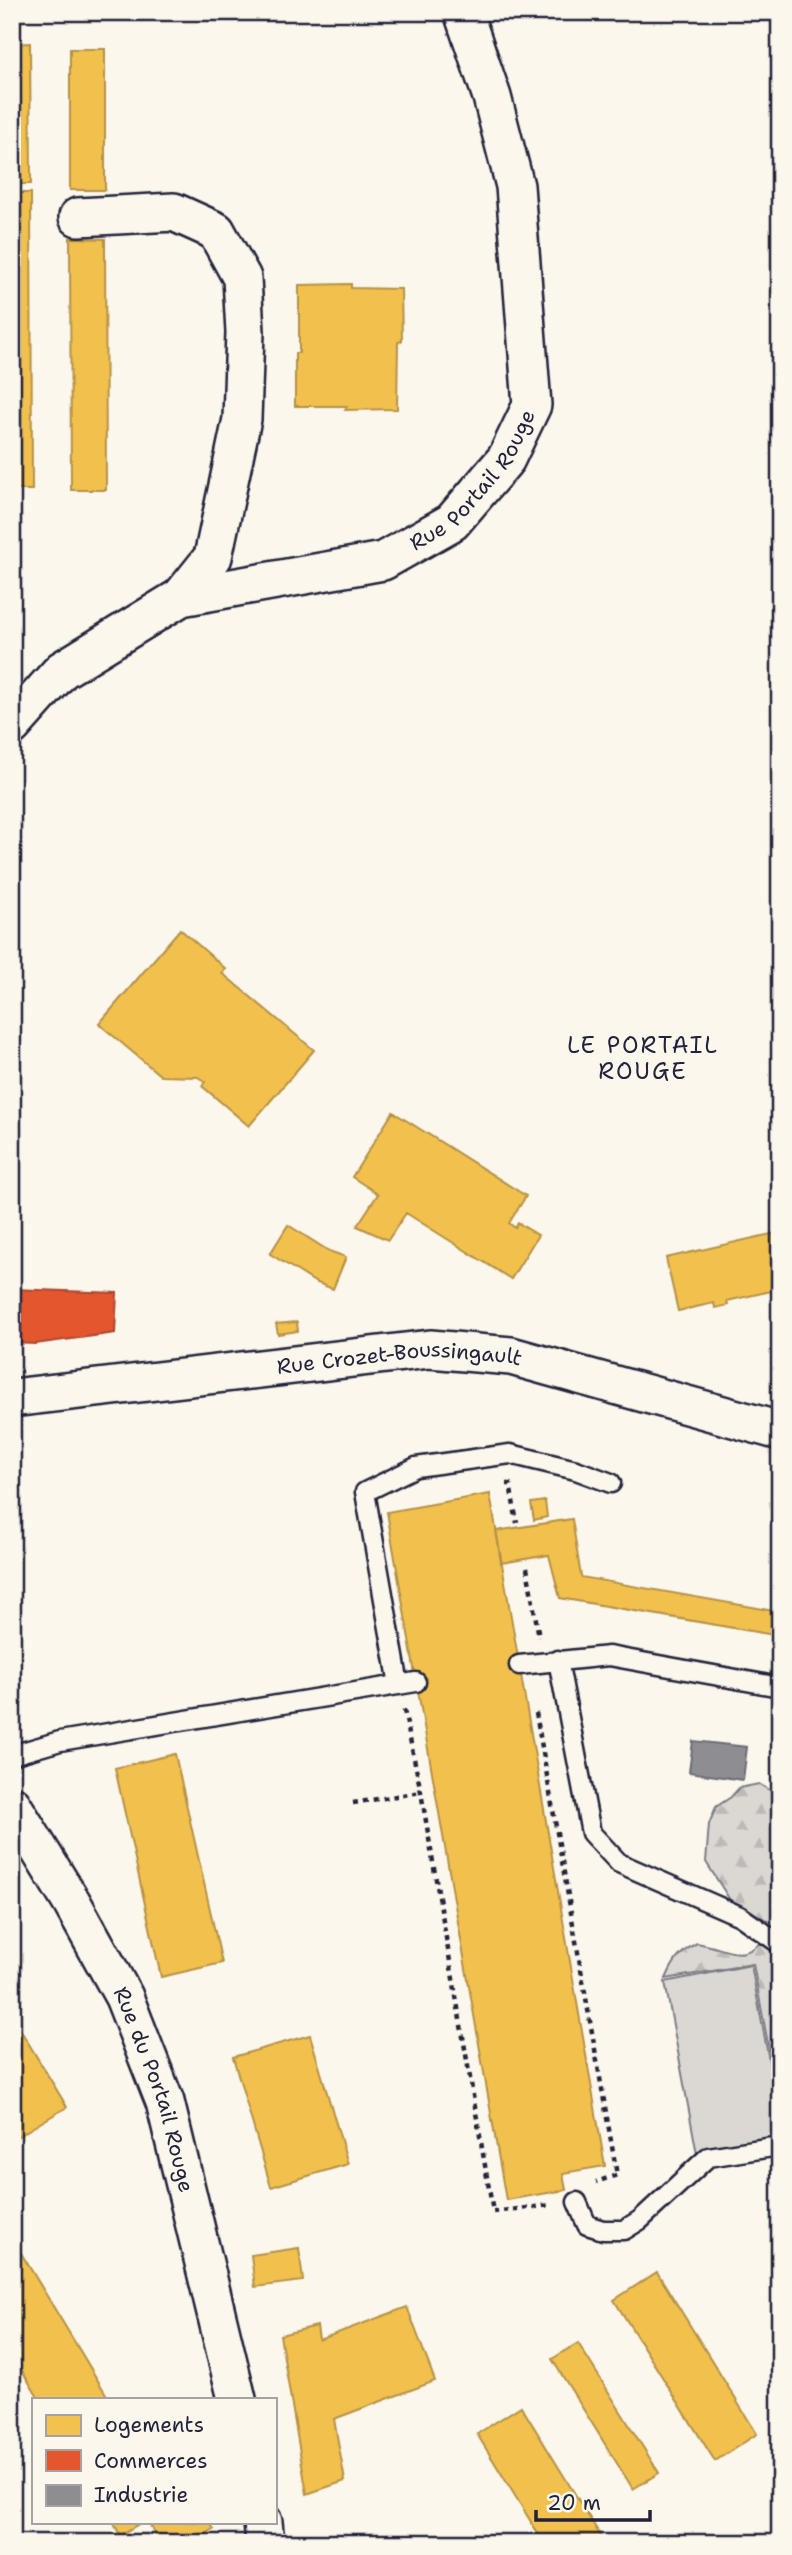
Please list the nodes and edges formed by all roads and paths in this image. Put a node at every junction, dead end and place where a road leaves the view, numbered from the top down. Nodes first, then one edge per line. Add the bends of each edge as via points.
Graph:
1 (463, 12) edge
2 (78, 217) dead end
3 (181, 597) junction
4 (12, 726) edge
5 (12, 1398) edge
6 (780, 1431) edge
7 (611, 1483) dead end
8 (510, 1484) dead end
9 (517, 1523) dead end
10 (527, 1568) dead end
11 (537, 1663) junction
12 (780, 1687) edge
13 (408, 1730) dead end
14 (12, 1755) edge
15 (421, 1792) junction
16 (353, 1802) dead end
17 (12, 1805) edge
18 (780, 1944) edge
19 (780, 2146) edge
20 (577, 2202) joint
21 (558, 2204) dead end
22 (237, 2398) edge
23 (263, 2524) edge
24 (265, 2543) edge

1 - 3 street, Rue Portail Rouge via 515,186 532,405 522,426 506,459 452,522 383,561
2 - 3 street, Rue Portail Rouge via 174,212 216,231 242,278 242,419 213,557
3 - 4 street, Rue Portail Rouge via 62,670
5 - 6 street, Rue Crozet-Boussingault via 430,1349 511,1356
7 - 14 lane via 510,1454 416,1467 365,1492 408,1684 60,1741
8 - 9 path
10 - 11 path
11 - 12 lane via 609,1656
11 - 18 lane via 591,1833 618,1863 740,1916
11 - 20 path via 617,2175 579,2188
13 - 15 path
15 - 16 path
15 - 21 path via 493,2212
17 - 22 street, Rue du Portail Rouge via 124,1997 165,2102
19 - 20 lane via 708,2158 625,2230 587,2225
23 - 24 street

